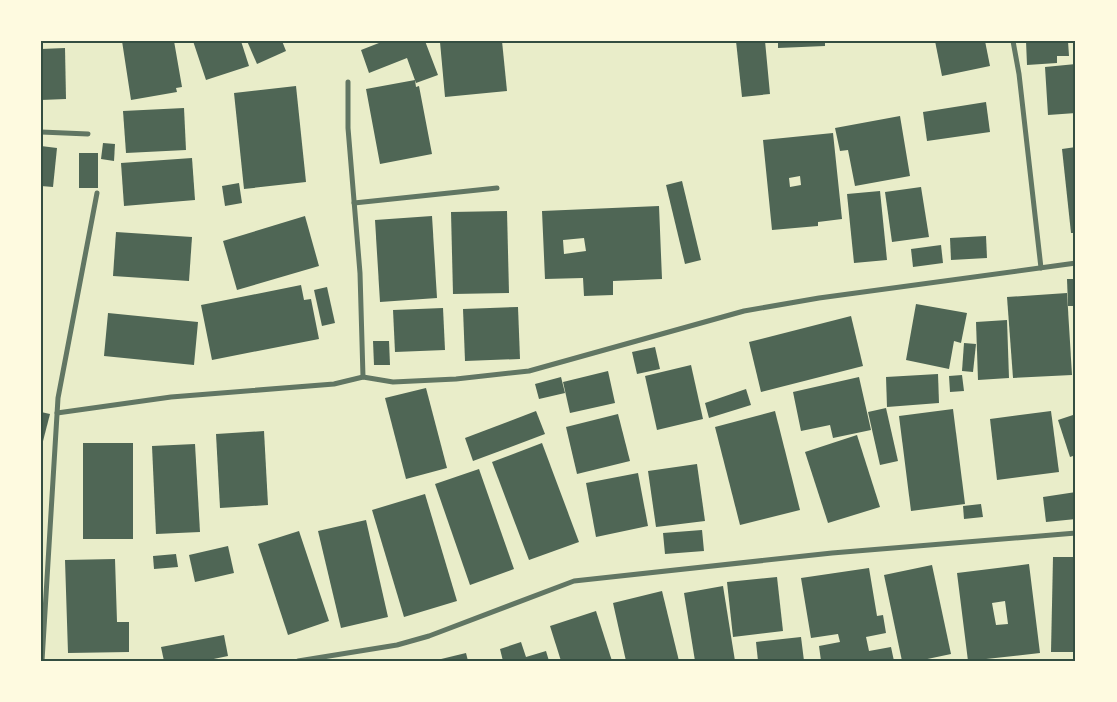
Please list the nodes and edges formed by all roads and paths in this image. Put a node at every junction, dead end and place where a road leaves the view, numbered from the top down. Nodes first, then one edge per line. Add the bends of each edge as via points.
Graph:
1 (1013, 41) edge
2 (348, 82) dead end
3 (41, 132) edge
4 (88, 134) dead end
5 (496, 188) dead end
6 (97, 193) dead end
7 (354, 203) junction
8 (1076, 263) edge
9 (1041, 268) junction
10 (363, 376) junction
11 (57, 413) junction
12 (1076, 533) edge
13 (42, 661) edge
14 (298, 661) edge

1 - 9 street
2 - 7 street
3 - 4 street
5 - 7 street
6 - 11 street
7 - 10 street
8 - 9 street
9 - 10 street via 744,311 529,370 456,379 393,382
10 - 11 street via 334,384 172,397
11 - 13 street
12 - 14 street via 832,553 574,581 429,636 397,645

